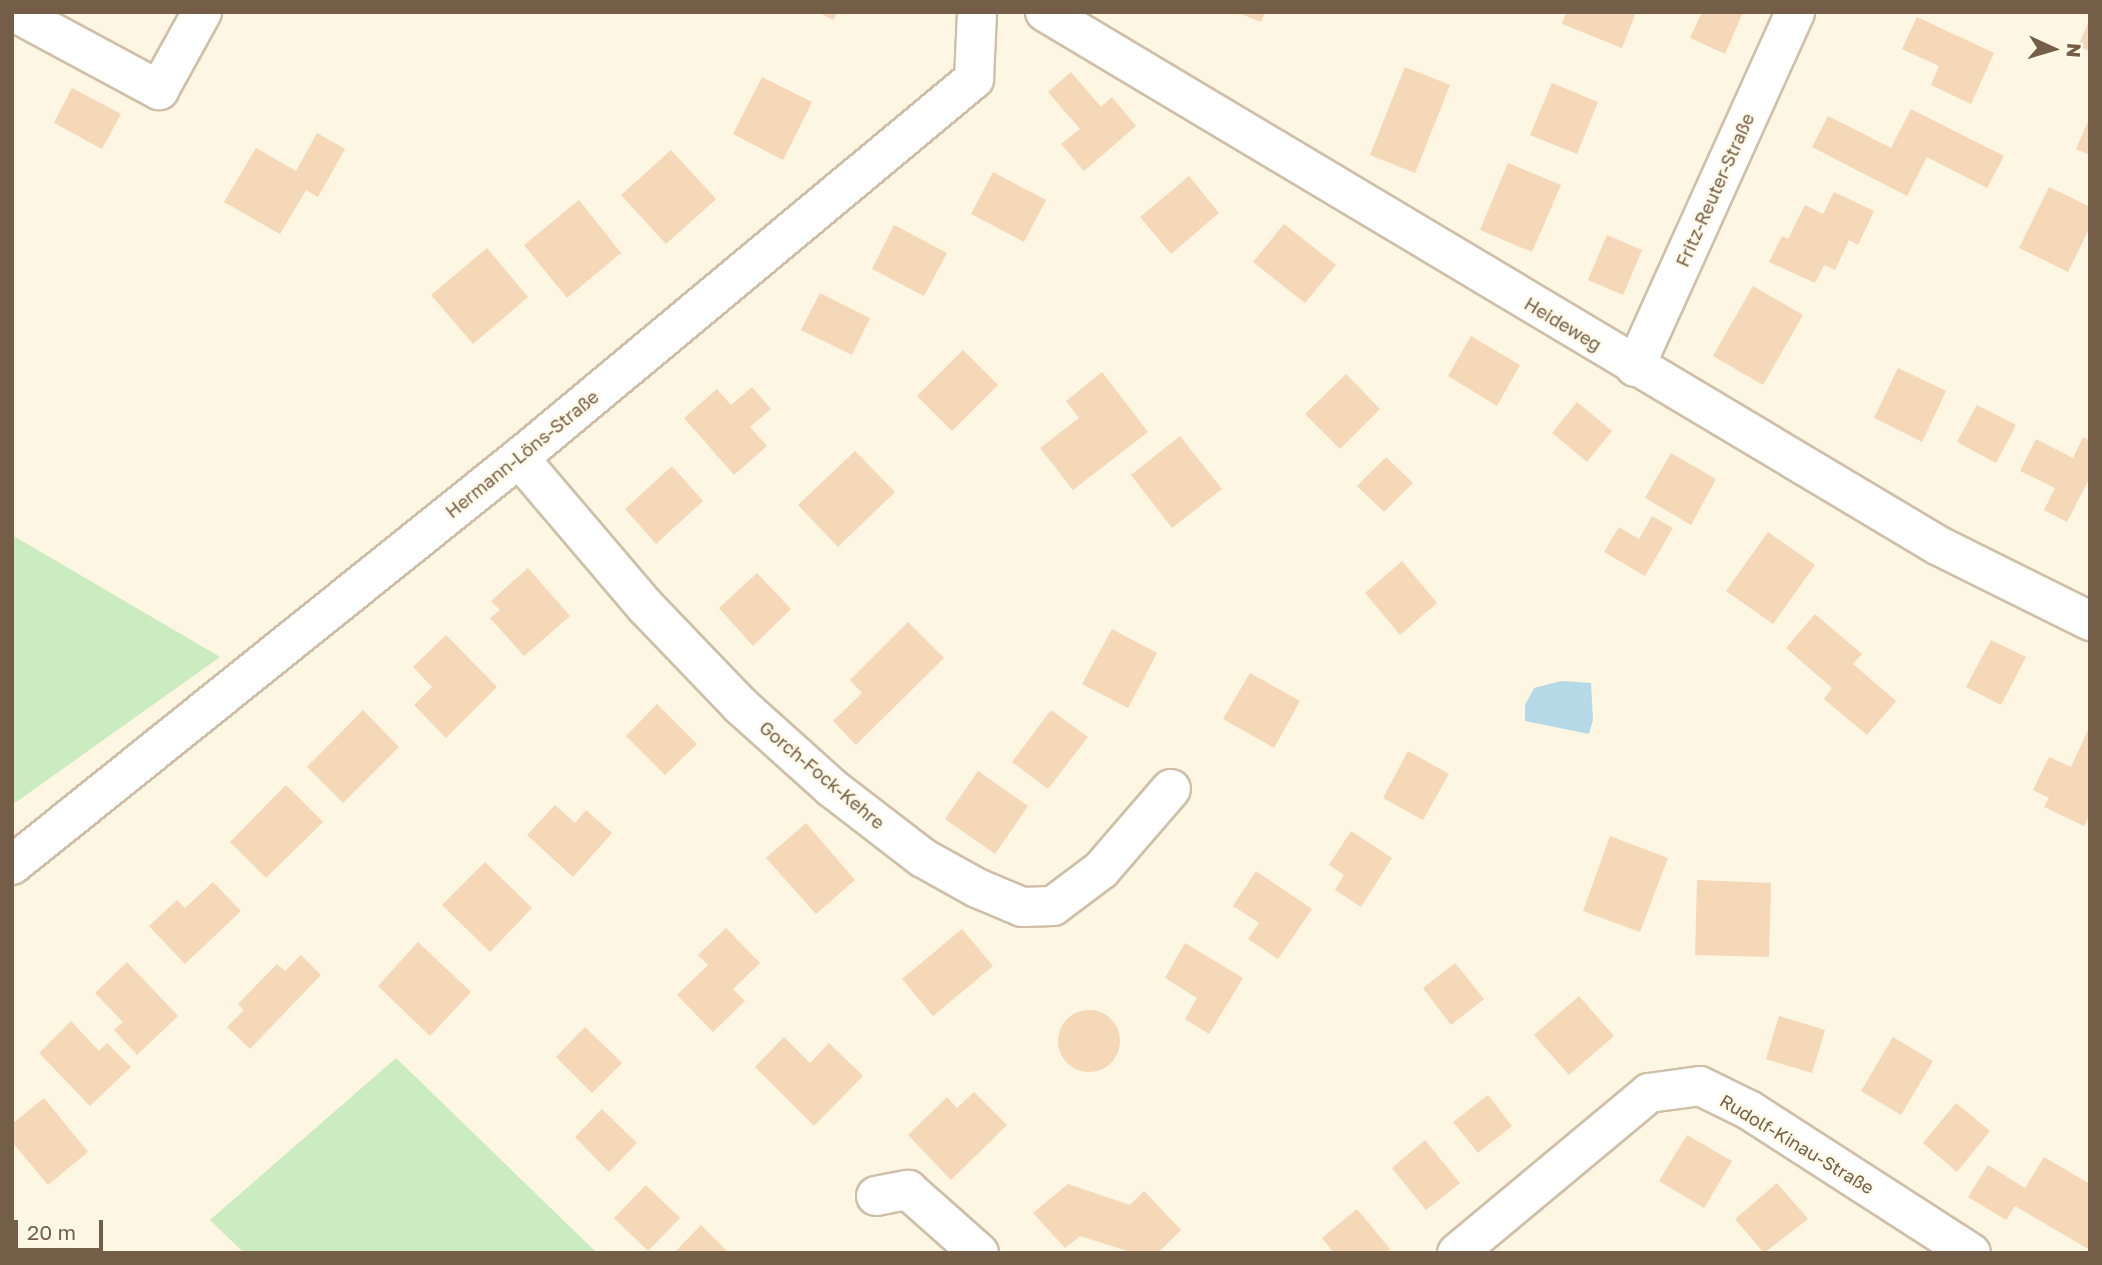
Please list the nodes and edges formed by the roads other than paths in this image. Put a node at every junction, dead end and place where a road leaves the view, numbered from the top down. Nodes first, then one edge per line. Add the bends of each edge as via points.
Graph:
1 (14, 12) edge
2 (202, 12) edge
3 (977, 12) edge
4 (1045, 12) edge
5 (1795, 12) edge
6 (1635, 367) junction
7 (519, 458) junction
8 (2090, 621) edge
9 (1171, 789) dead end
10 (12, 865) edge
11 (876, 1196) dead end
12 (979, 1253) edge
13 (1457, 1253) edge
14 (1971, 1253) edge

1 - 2 street via 159,90
3 - 7 street, Hermann-Löns-Straße via 974,79
4 - 6 street, Heideweg
5 - 6 street, Fritz-Reuter-Straße
6 - 8 street, Heideweg via 1939,546
7 - 9 street, Gorch-Fock-Kehre via 646,607 741,706 862,811 923,858 977,888 1022,907 1053,906 1101,870
7 - 10 street, Hermann-Löns-Straße
11 - 12 street via 908,1190
13 - 14 street, Rudolf-Kinau-Straße via 1649,1093 1700,1086 1749,1110

